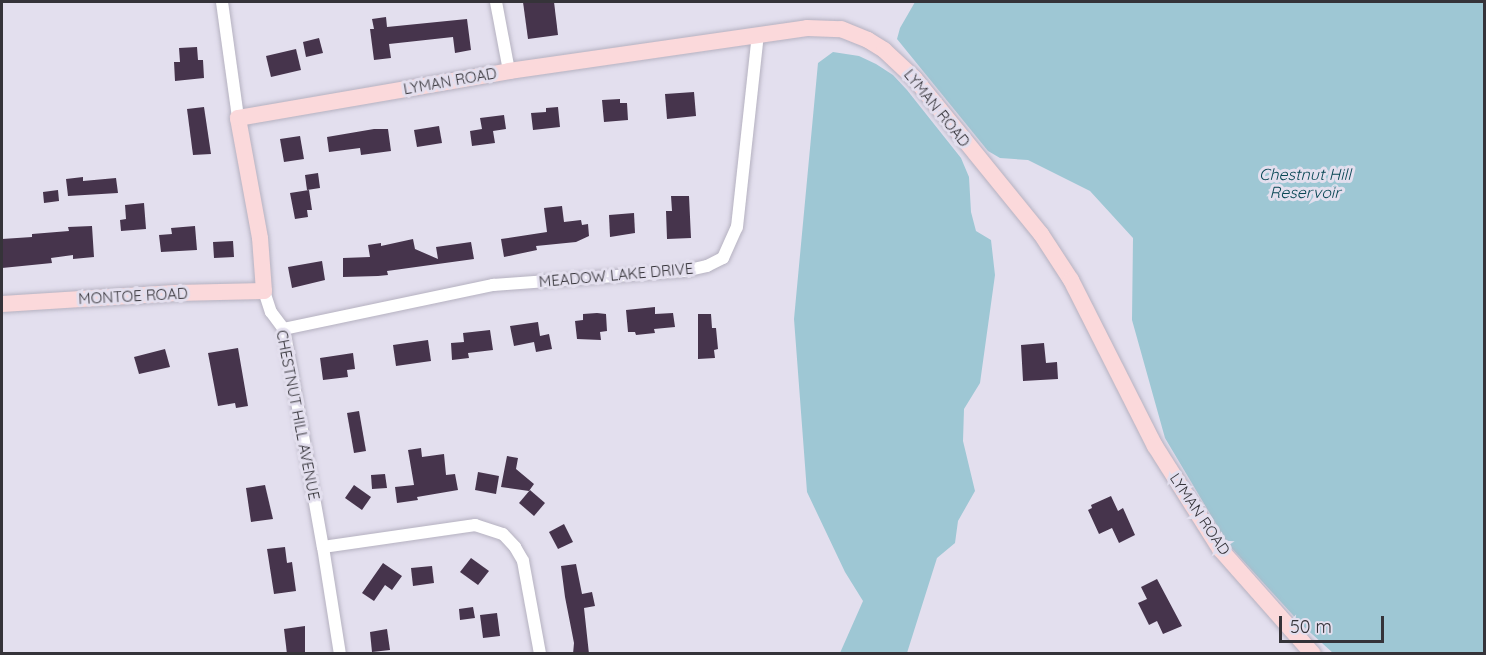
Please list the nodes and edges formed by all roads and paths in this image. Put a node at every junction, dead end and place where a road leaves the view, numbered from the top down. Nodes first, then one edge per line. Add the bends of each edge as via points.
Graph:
1 (222, 2) edge
2 (496, 2) edge
3 (758, 35) junction
4 (509, 70) junction
5 (238, 118) junction
6 (264, 291) junction
7 (2, 304) edge
8 (284, 329) junction
9 (323, 547) junction
10 (340, 654) edge
11 (540, 654) edge
12 (1313, 654) edge

1 - 5 street, CHESTNUT HILL AVENUE
2 - 4 street
3 - 4 street, LYMAN ROAD
3 - 8 street, MEADOW LAKE DRIVE via 737,227 723,258 685,271 493,285
3 - 12 street, LYMAN ROAD via 807,28 841,29 884,50 915,79 1057,257 1155,446 1220,549
4 - 5 street, LYMAN ROAD
5 - 6 street, CHESTNUT HILL AVENUE via 260,238
6 - 7 street, MONTOE ROAD via 176,292
6 - 8 street, CHESTNUT HILL AVENUE via 271,312
8 - 9 street, CHESTNUT HILL AVENUE
9 - 10 street, CHESTNUT HILL AVENUE
9 - 11 street via 475,525 503,534 523,561

